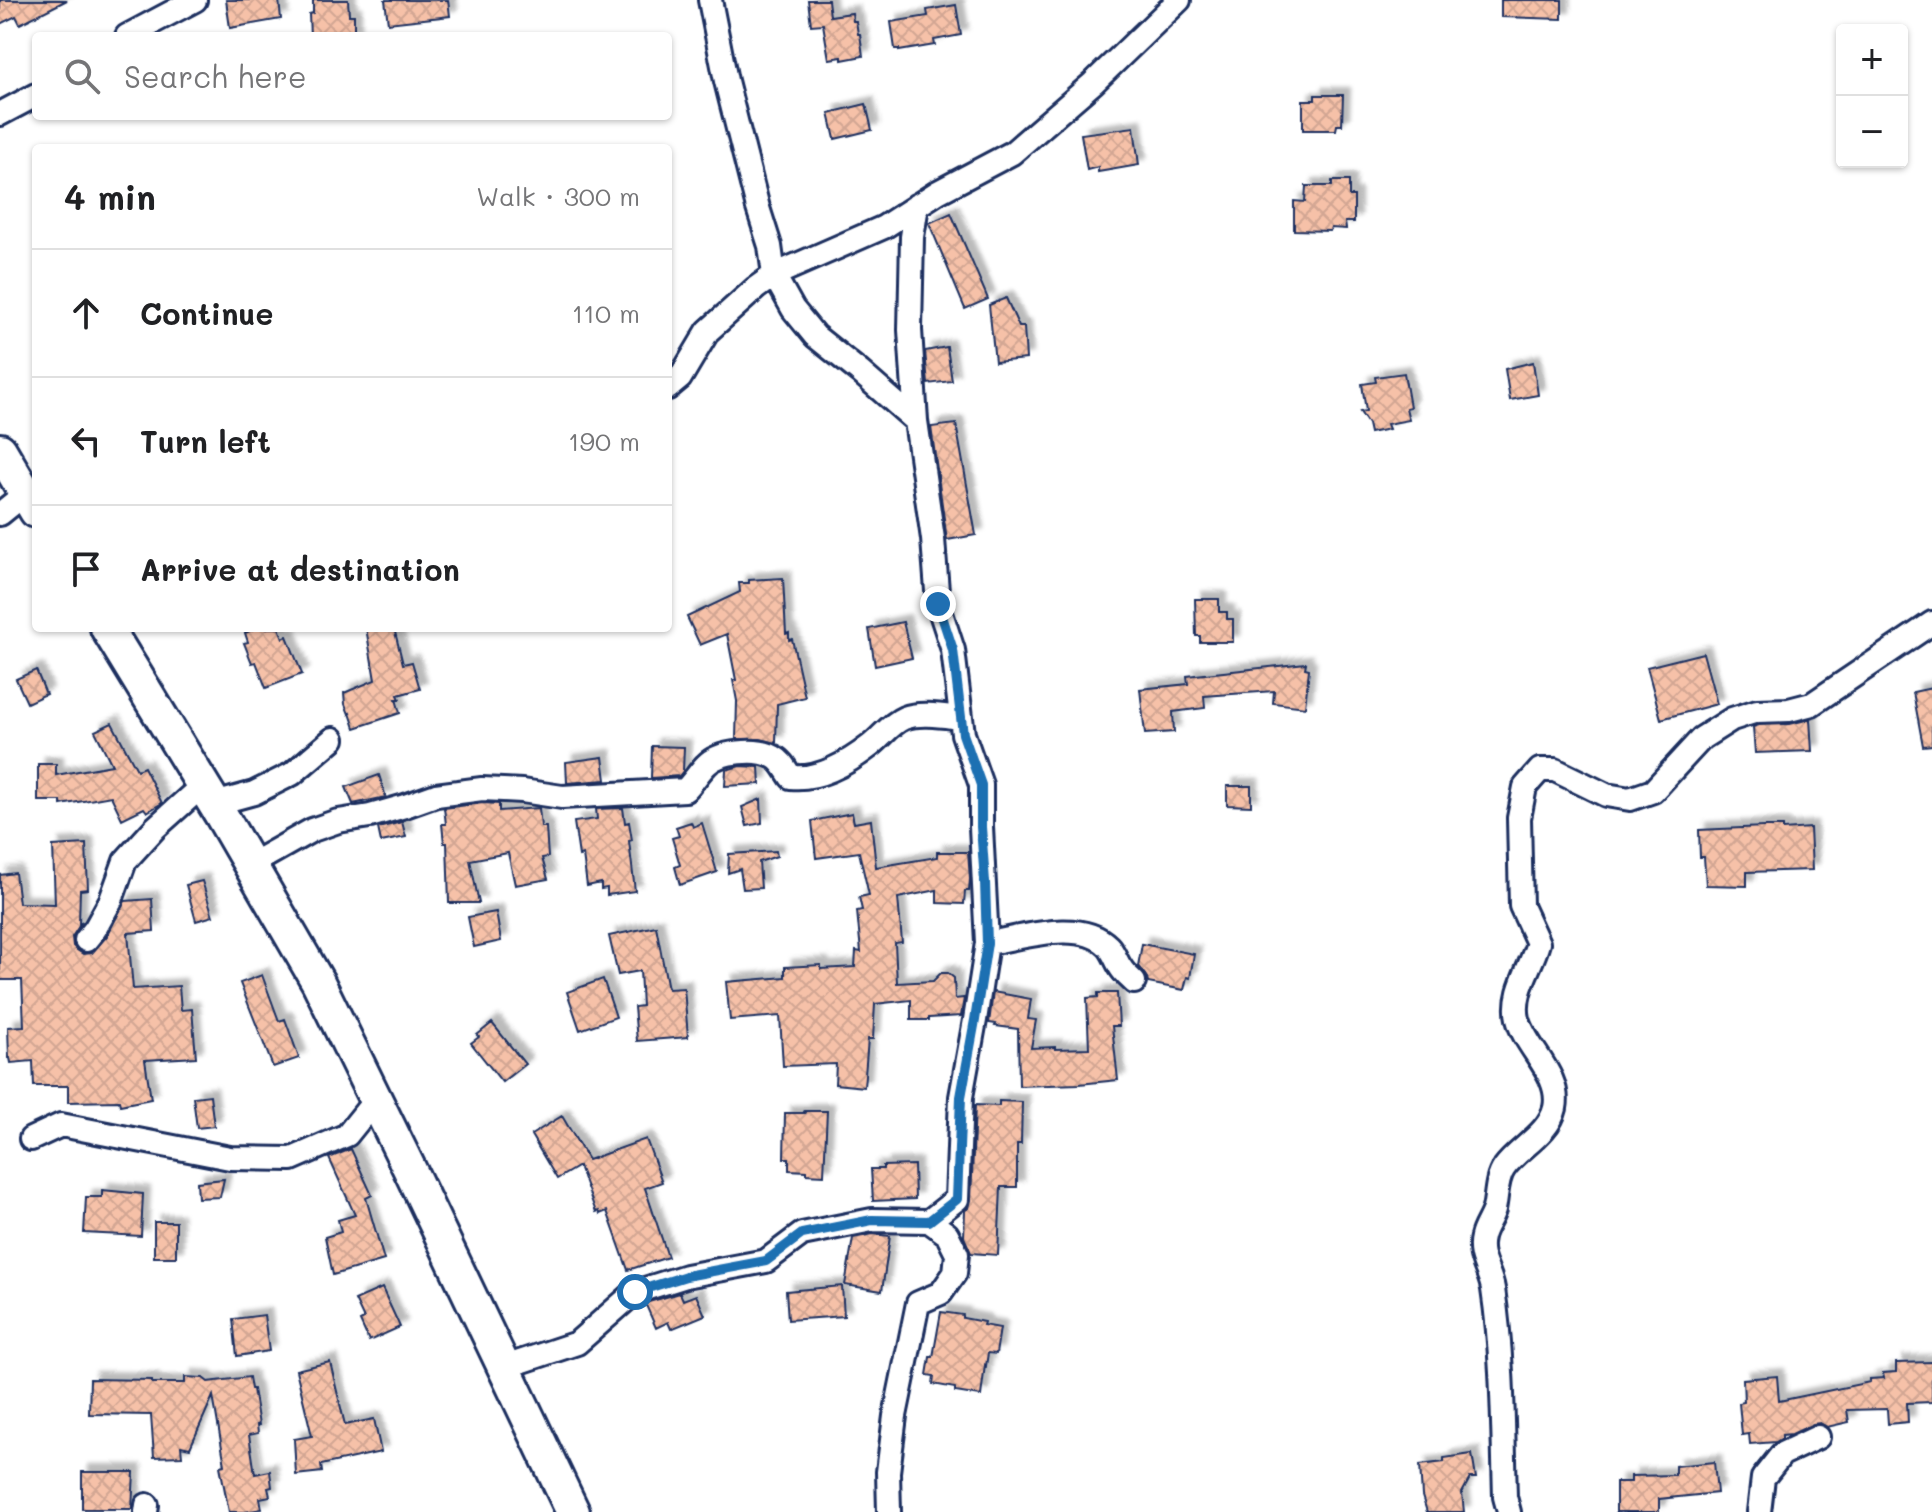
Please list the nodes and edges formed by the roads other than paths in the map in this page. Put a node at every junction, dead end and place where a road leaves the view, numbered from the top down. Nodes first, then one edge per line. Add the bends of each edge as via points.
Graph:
1 (195, 0) edge
2 (710, 0) edge
3 (1179, 0) edge
4 (135, 32) edge
5 (32, 97) edge
6 (0, 114) edge
7 (917, 205) junction
8 (774, 275) junction
9 (672, 385) edge
10 (916, 421) junction
11 (0, 450) edge
12 (31, 502) edge
13 (0, 514) edge
14 (1932, 623) edge
15 (109, 632) edge
16 (960, 718) junction
17 (333, 739) dead end
18 (209, 795) junction
19 (250, 865) junction
20 (86, 940) dead end
21 (987, 943) junction
22 (1134, 982) dead end
23 (376, 1099) junction
24 (31, 1139) dead end
25 (929, 1221) junction
26 (505, 1367) junction
27 (1818, 1437) dead end
28 (573, 1512) edge
29 (889, 1512) edge
30 (1509, 1512) edge
31 (1759, 1512) edge

1 - 4 street
2 - 8 street
3 - 7 street via 1012,153
5 - 6 street
7 - 8 street via 884,227
7 - 10 street via 910,330
8 - 9 street via 708,331
8 - 10 street via 815,336
10 - 16 street via 938,604 953,650
11 - 12 main road
12 - 13 street
14 - 30 street via 1812,704 1732,719 1702,738 1653,791 1630,799 1606,795 1555,770 1540,770 1525,787 1519,818 1521,906 1538,943 1518,992 1518,1019 1555,1091 1555,1109 1545,1127 1503,1168 1494,1211 1482,1234 1480,1252 1493,1286
15 - 18 main road
16 - 19 street via 908,717 853,757 803,778 791,777 770,754 728,753 707,763 685,790 562,797 482,789 436,795 312,830
16 - 21 street via 981,785
17 - 18 street via 292,774 254,793
18 - 19 main road
18 - 20 street via 155,828 125,861 111,900
19 - 23 main road via 318,982
21 - 22 street via 1063,931 1089,934 1111,949
21 - 25 street via 961,1097 957,1199
23 - 24 street via 347,1135 292,1159 230,1158 61,1125
23 - 26 main road
25 - 26 street via 872,1220 802,1234 766,1261 635,1292 577,1343
25 - 29 street via 947,1234 957,1254 955,1273 941,1293 918,1303 895,1416
26 - 28 main road
27 - 31 street via 1782,1454 1763,1478

